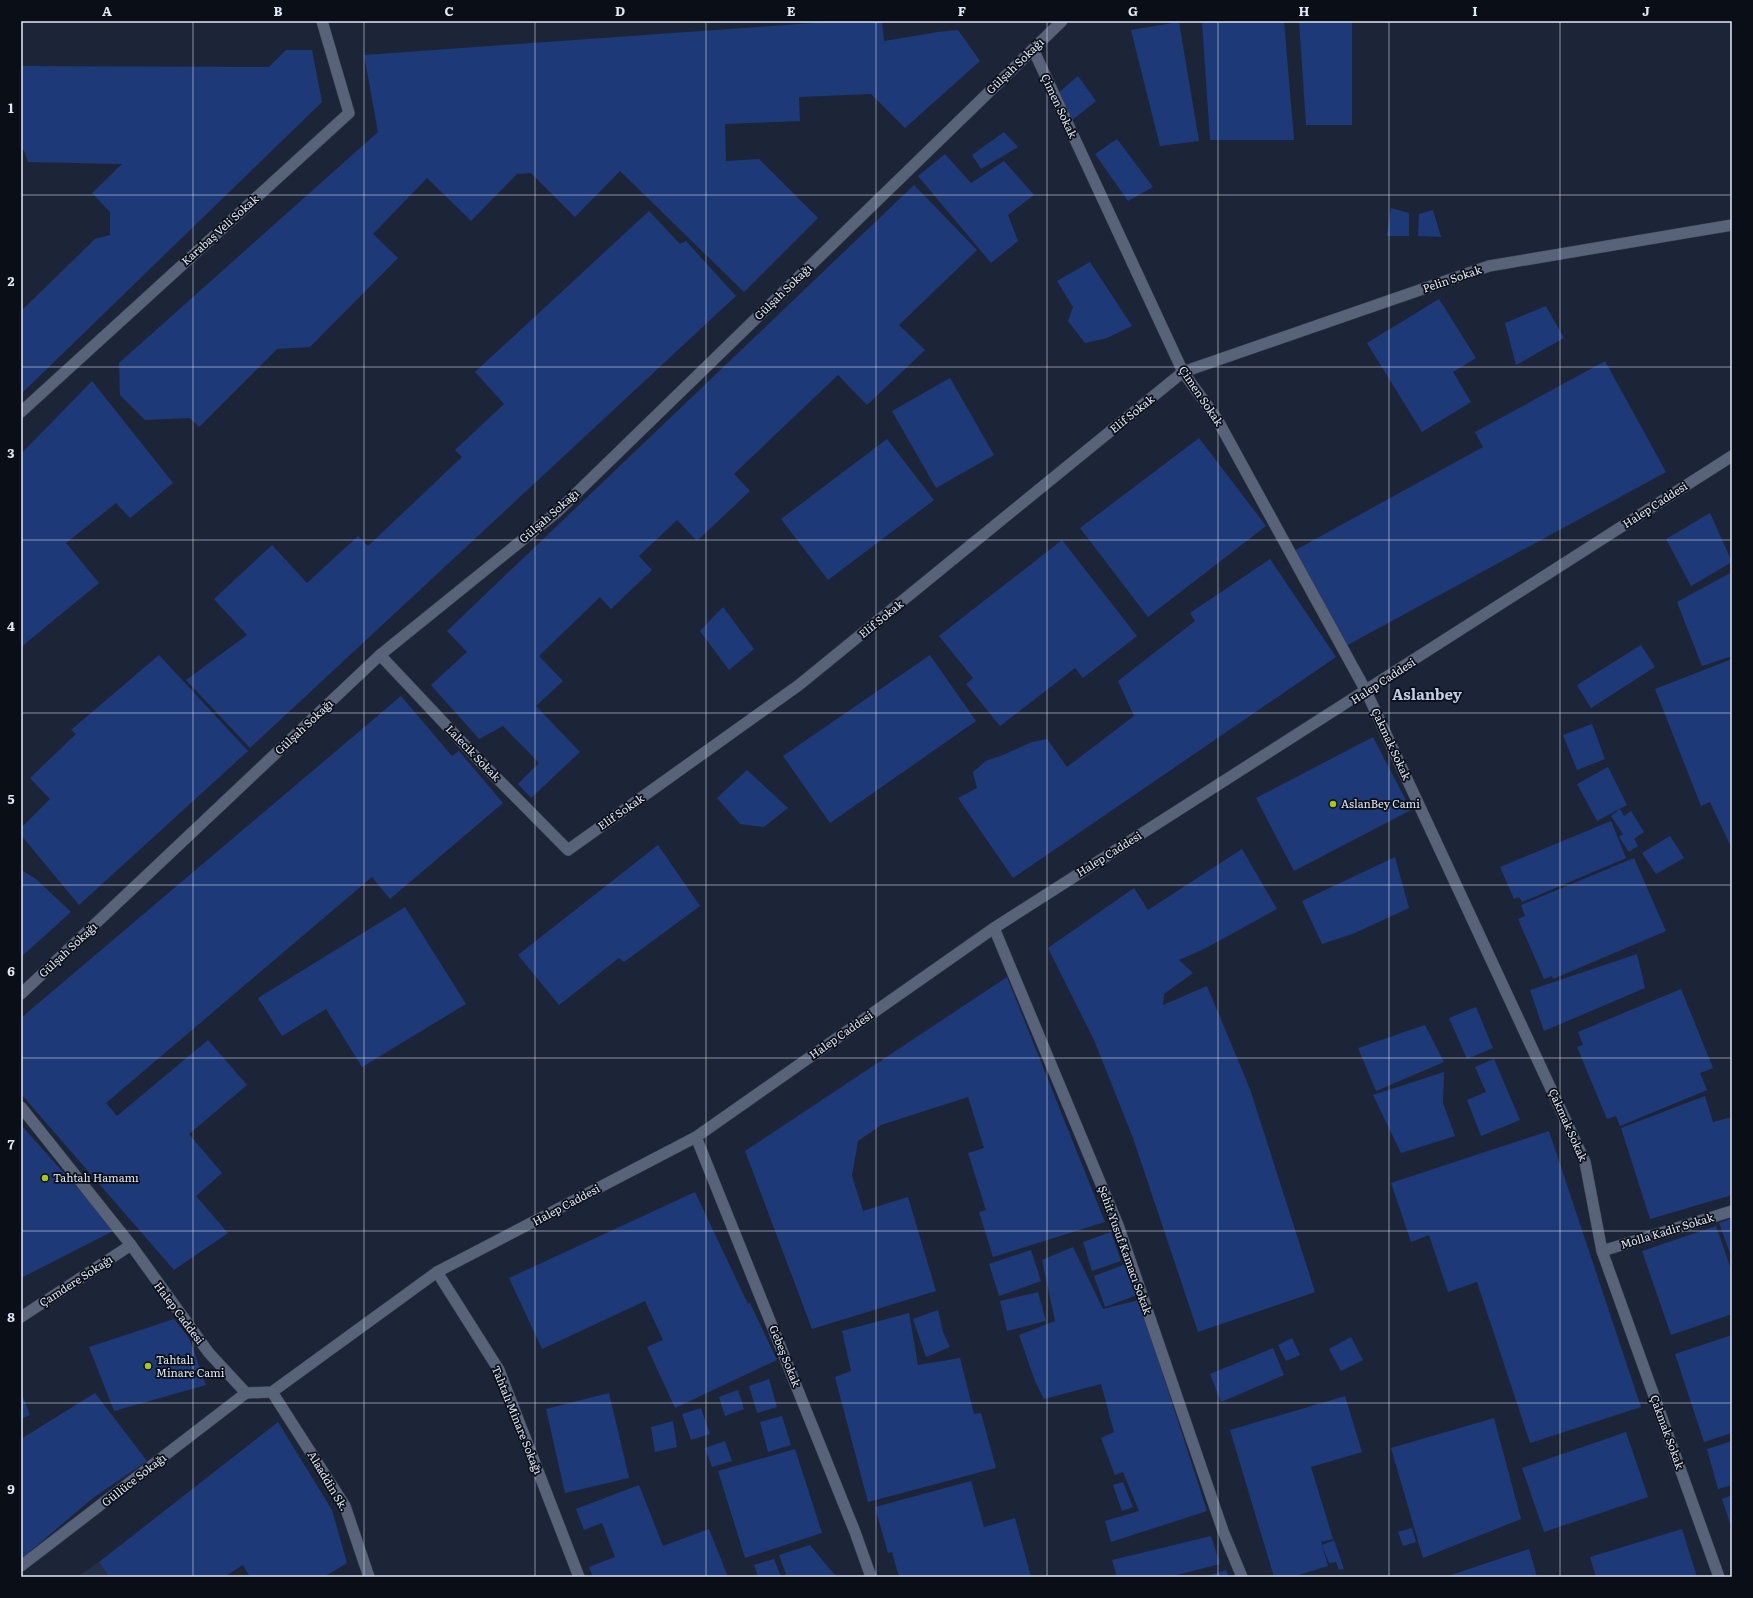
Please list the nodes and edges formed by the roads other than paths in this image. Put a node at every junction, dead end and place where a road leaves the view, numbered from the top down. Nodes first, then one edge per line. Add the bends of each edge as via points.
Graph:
1 (322, 21) edge
2 (1062, 21) edge
3 (1033, 49) junction
4 (1732, 225) edge
5 (1183, 372) junction
6 (21, 412) edge
7 (1731, 460) edge
8 (380, 655) junction
9 (1366, 691) junction
10 (568, 850) joint
11 (994, 928) junction
12 (21, 994) edge
13 (21, 1108) edge
14 (696, 1137) junction
15 (1732, 1211) edge
16 (131, 1245) junction
17 (1602, 1251) junction
18 (437, 1272) junction
19 (21, 1317) edge
20 (272, 1392) junction
21 (246, 1393) junction
22 (21, 1566) edge
23 (369, 1577) edge
24 (579, 1577) edge
25 (871, 1577) edge
26 (1242, 1577) edge
27 (1719, 1577) edge

1 - 6 street, Karabaş Veli Sokak via 349,113
2 - 3 street, Gülşah Sokağı
3 - 5 street, Çimen Sokak
3 - 8 street, Gülşah Sokağı via 557,512
4 - 5 street, Pelin Sokak via 1489,266
5 - 9 street, Çimen Sokak via 1217,419
5 - 10 street, Elif Sokak via 799,685
7 - 9 street, Halep Caddesi
8 - 10 street, Lalecik Sokak
8 - 12 street, Gülşah Sokağı
9 - 11 street, Halep Caddesi
9 - 17 street, Çakmak Sokak via 1585,1162
11 - 14 street, Halep Caddesi
11 - 26 street, Şehit Yusuf Kamacı Sokak via 1118,1225 1223,1531
13 - 16 street, Halep Caddesi
14 - 18 street, Halep Caddesi
14 - 25 street, Gebeş Sokak
15 - 17 street, Molla Kadir Sokak
16 - 19 street, Çamdere Sokağı
16 - 21 street, Halep Caddesi via 209,1353
17 - 27 street, Çakmak Sokak
18 - 20 street, Halep Caddesi
18 - 24 street, Tahtalı Minare Sokağı via 499,1370
20 - 21 street
20 - 23 street, Alaaddin Sk. via 346,1506
21 - 22 street, Güllüce Sokağı

